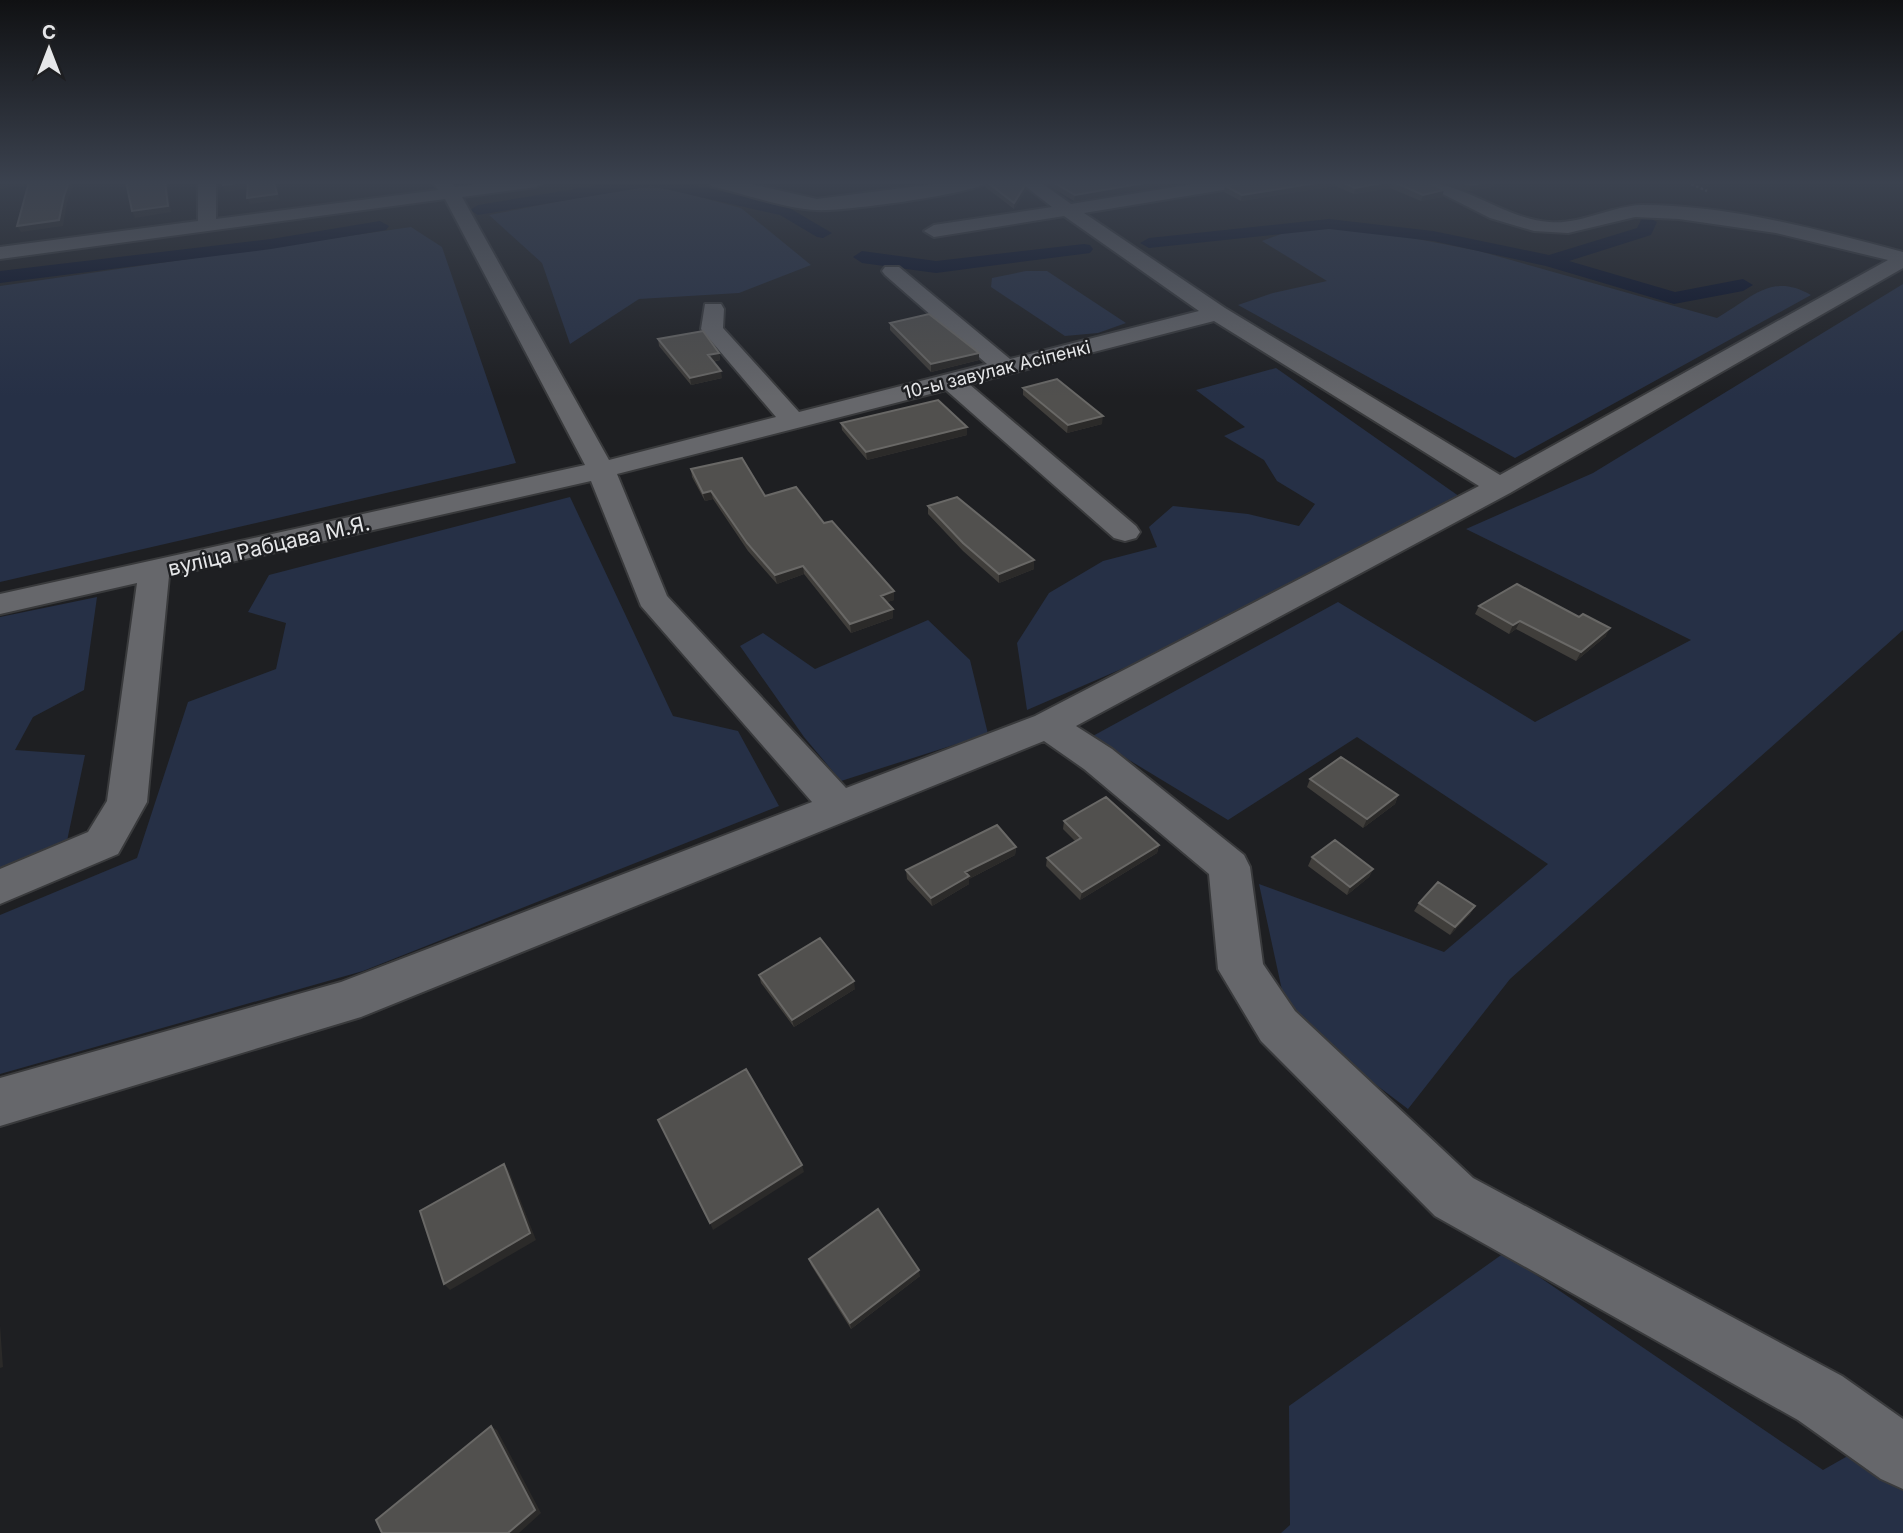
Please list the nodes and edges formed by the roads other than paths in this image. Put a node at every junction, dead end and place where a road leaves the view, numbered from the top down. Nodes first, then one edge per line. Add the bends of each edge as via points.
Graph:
1 (482, 254) edge
2 (1132, 254) edge
3 (1884, 254) edge
4 (1903, 259) edge
5 (892, 271) dead end
6 (713, 309) dead end
7 (1217, 313) junction
8 (1005, 368) junction
9 (951, 382) junction
10 (794, 422) junction
11 (601, 470) junction
12 (1500, 487) junction
13 (1125, 532) dead end
14 (154, 572) junction
15 (0, 604) edge
16 (1048, 725) junction
17 (840, 807) junction
18 (0, 887) edge
19 (0, 1102) edge
20 (1903, 1457) edge

1 - 11 street
2 - 7 street
3 - 4 street
4 - 12 street
5 - 8 street
6 - 10 street via 712,330
7 - 8 street, 10-ы завулак Асіпенкі
7 - 12 street
8 - 9 street, 10-ы завулак Асіпенкі
9 - 10 street, 10-ы завулак Асіпенкі
9 - 13 street
10 - 11 street, 10-ы завулак Асіпенкі
11 - 14 street, вуліца Рабцава М.Я.
11 - 17 street via 652,599
12 - 16 street
14 - 15 street
14 - 18 street, вуліца Рабцава М.Я. via 127,802 103,843
16 - 17 street
16 - 20 street via 1098,759 1229,867 1241,969 1278,1026 1454,1197 1820,1398
17 - 19 street via 344,1002

